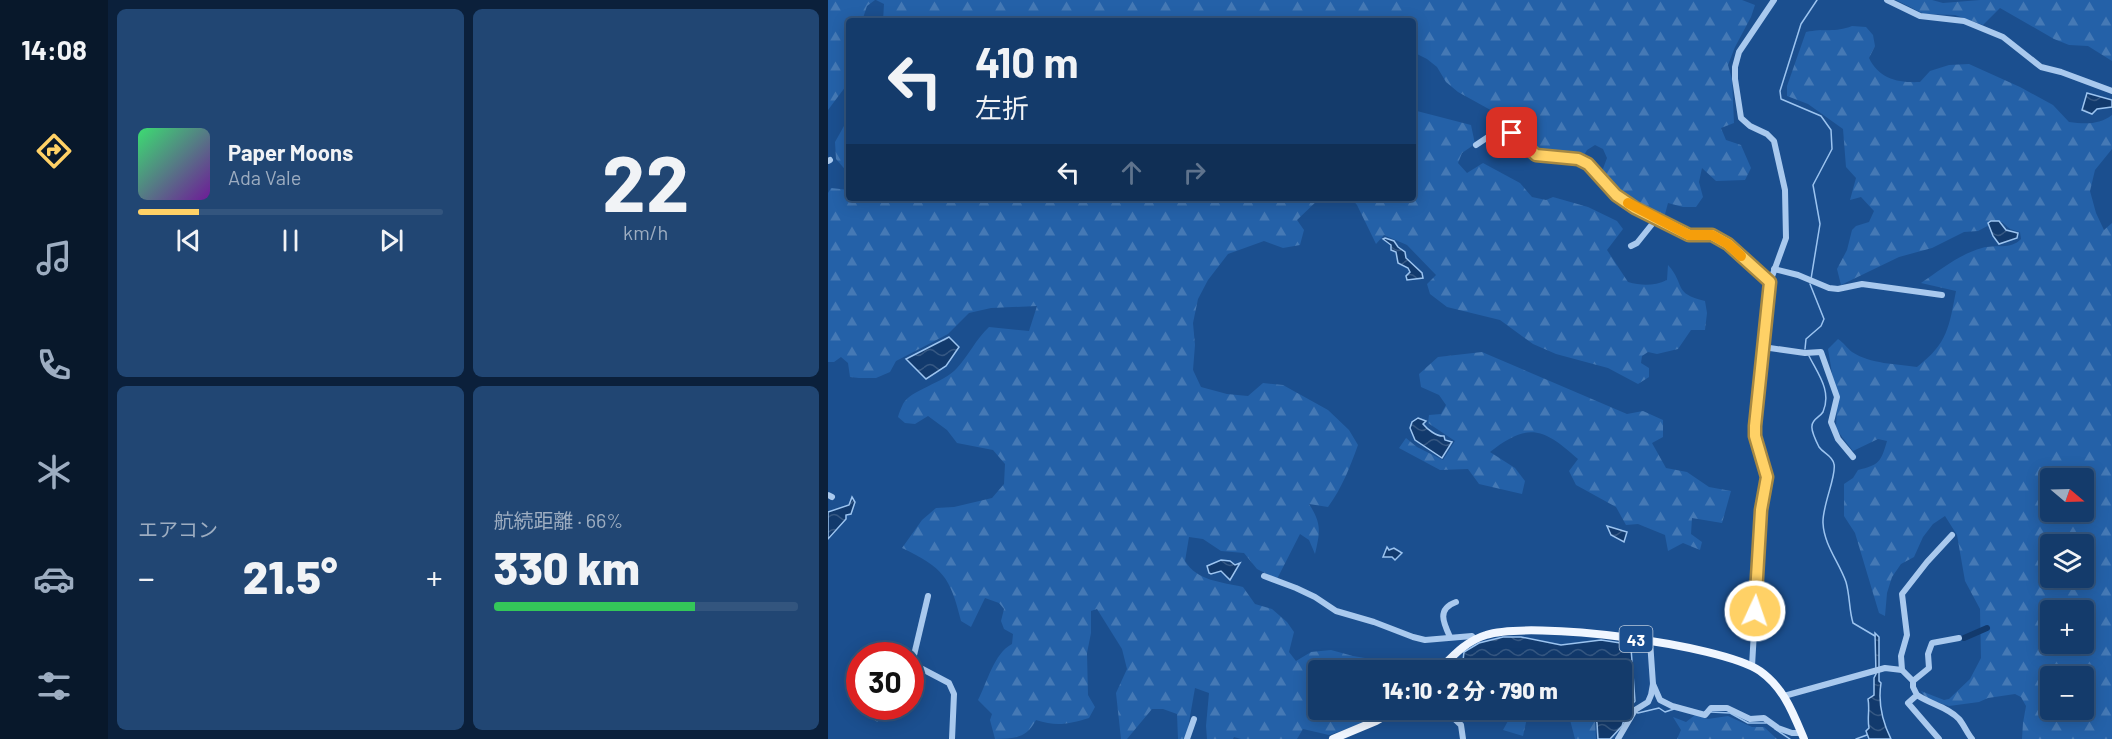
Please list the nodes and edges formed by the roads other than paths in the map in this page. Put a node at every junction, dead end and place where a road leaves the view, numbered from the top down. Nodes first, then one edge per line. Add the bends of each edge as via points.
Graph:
1 (1774, 0) edge
2 (1887, 0) edge
3 (2112, 91) edge
4 (1476, 145) dead end
5 (1657, 218) junction
6 (1631, 246) dead end
7 (1774, 269) junction
8 (1770, 282) junction
9 (1942, 295) dead end
10 (1763, 347) junction
11 (1853, 457) dead end
12 (1952, 535) dead end
13 (1264, 576) dead end
14 (928, 596) dead end
15 (1456, 602) dead end
16 (1450, 637) junction
17 (1959, 638) dead end
18 (1475, 639) junction
19 (1650, 641) junction
20 (916, 642) edge
21 (1449, 660) edge
22 (1752, 666) junction
23 (924, 670) edge
24 (1902, 670) junction
25 (1913, 681) junction
26 (1653, 684) junction
27 (1917, 695) junction
28 (1784, 696) junction
29 (1194, 719) dead end
30 (1376, 720) edge
31 (1455, 720) edge
32 (1802, 736) edge
33 (952, 739) edge
34 (1187, 739) edge
35 (1333, 739) edge
36 (1463, 739) edge
37 (1618, 739) edge
38 (1939, 739) edge
39 (1972, 739) edge

1 - 7 street via 1740,52 1735,73 1741,118 1774,141 1785,184 1786,238
2 - 3 street via 1920,16 1964,21 2010,41 2041,67
4 - 5 street via 1503,127 1536,155 1578,159 1588,164 1616,195
5 - 6 street
5 - 8 street via 1689,235 1712,235 1728,244
7 - 8 street
7 - 9 street via 1829,288 1862,284
8 - 10 street
10 - 11 street via 1821,352 1837,397 1831,422 1838,439
10 - 22 street via 1755,436 1767,477 1761,510
12 - 24 street via 1902,594 1907,634
13 - 16 street via 1315,597 1336,611 1413,638
14 - 20 street
15 - 16 street via 1442,614
16 - 18 street
17 - 25 street via 1932,643 1929,668
18 - 19 main road, 43 via 1498,632 1531,631
18 - 21 main road, 43
19 - 22 main road, 43 via 1720,654
19 - 26 street
22 - 28 main road, 43
23 - 33 street via 949,683 954,694
24 - 25 street
24 - 28 street via 1877,670
25 - 27 street
26 - 32 street via 1660,700 1672,706 1705,715 1710,708 1727,708 1750,719 1764,718 1778,728
26 - 37 street via 1648,702 1635,710
27 - 38 street via 1908,703
27 - 39 street via 1951,713
28 - 32 main road, 43
29 - 34 street
30 - 35 main road
31 - 36 street via 1461,726

